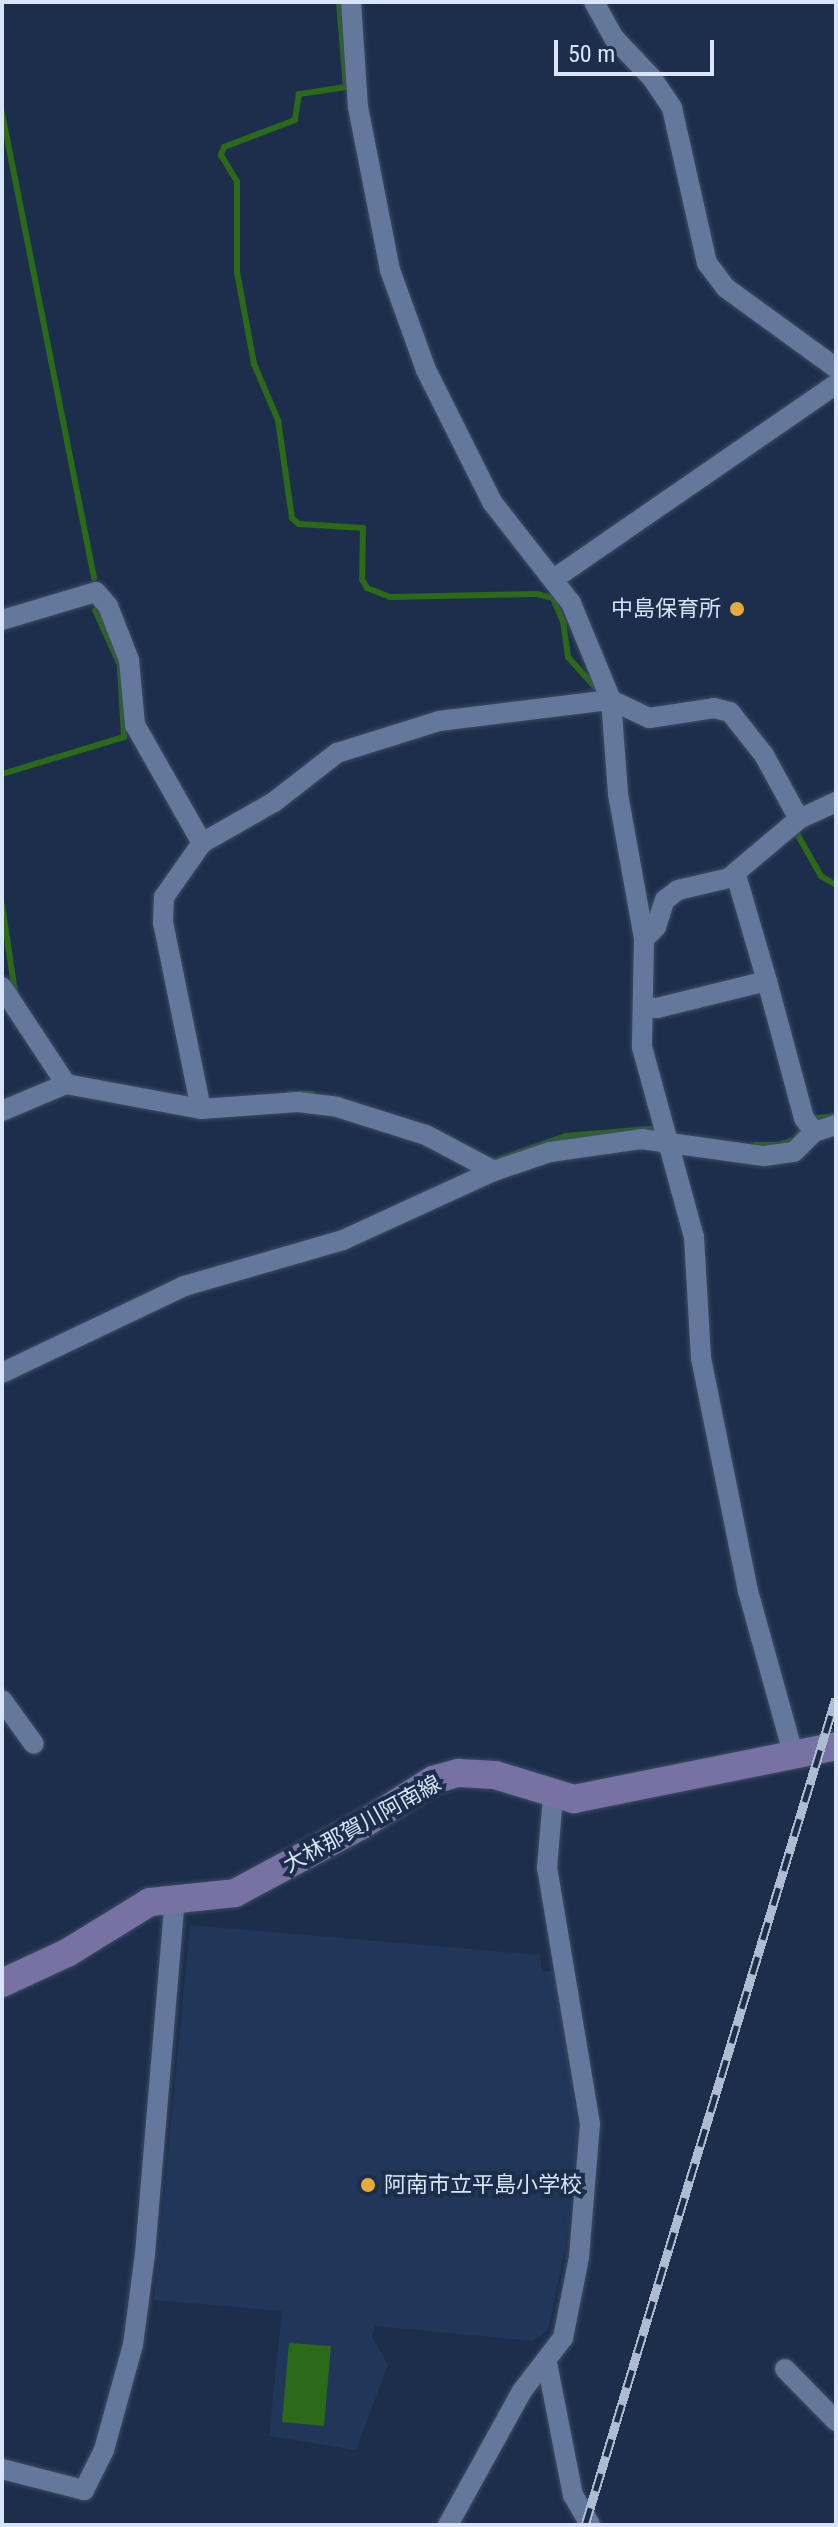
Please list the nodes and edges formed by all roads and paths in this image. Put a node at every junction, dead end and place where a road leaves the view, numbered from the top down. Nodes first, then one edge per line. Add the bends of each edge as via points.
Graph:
1 (351, 2) edge
2 (594, 2) edge
3 (836, 368) edge
4 (836, 384) edge
5 (555, 578) junction
6 (2, 620) edge
7 (611, 700) junction
8 (836, 802) edge
9 (799, 819) junction
10 (202, 843) junction
11 (736, 875) junction
12 (644, 939) junction
13 (767, 981) junction
14 (2, 987) edge
15 (643, 1007) junction
16 (66, 1084) junction
17 (201, 1104) junction
18 (2, 1111) edge
19 (810, 1125) junction
20 (836, 1125) edge
21 (668, 1142) junction
22 (494, 1171) junction
23 (2, 1373) edge
24 (2, 1700) edge
25 (34, 1744) dead end
26 (836, 1746) edge
27 (794, 1757) junction
28 (553, 1796) junction
29 (175, 1900) junction
30 (2, 1983) edge
31 (547, 2363) junction
32 (785, 2369) dead end
33 (831, 2409) edge
34 (2, 2469) edge
35 (448, 2525) edge
36 (590, 2525) edge

1 - 5 street via 358,107 390,270 405,313 426,370 492,502
2 - 3 street via 614,38 672,108 707,263 726,288
4 - 5 street
5 - 7 street via 571,603
6 - 10 street via 96,592 108,606 129,660 135,725
7 - 9 street via 649,718 714,708 730,712 764,755
7 - 10 street via 439,721 337,753 274,802
7 - 12 street via 618,794
8 - 9 street
9 - 11 street
10 - 17 street via 164,897 163,923
11 - 12 street via 678,890 665,900 656,927
11 - 13 street
12 - 15 street
13 - 15 street
13 - 19 street
14 - 16 street
15 - 21 street via 642,1047
16 - 17 street
16 - 18 street
17 - 22 street via 298,1102 337,1107 426,1135
19 - 20 street
19 - 21 street via 794,1152 764,1156
21 - 22 street via 601,1141
21 - 27 street via 694,1237 701,1358 748,1591
22 - 23 street via 343,1240 184,1286
24 - 25 street
26 - 27 main road, 大林那賀川阿南線
27 - 28 main road, 大林那賀川阿南線 via 574,1799
28 - 29 main road, 大林那賀川阿南線 via 495,1775 446,1777 235,1893
28 - 31 street via 547,1868 590,2124 579,2257 563,2338
29 - 30 main road, 大林那賀川阿南線 via 150,1902 67,1953
29 - 34 street via 145,2254 133,2345 104,2450 84,2490
31 - 35 street via 522,2391
31 - 36 street via 569,2482
32 - 33 street

